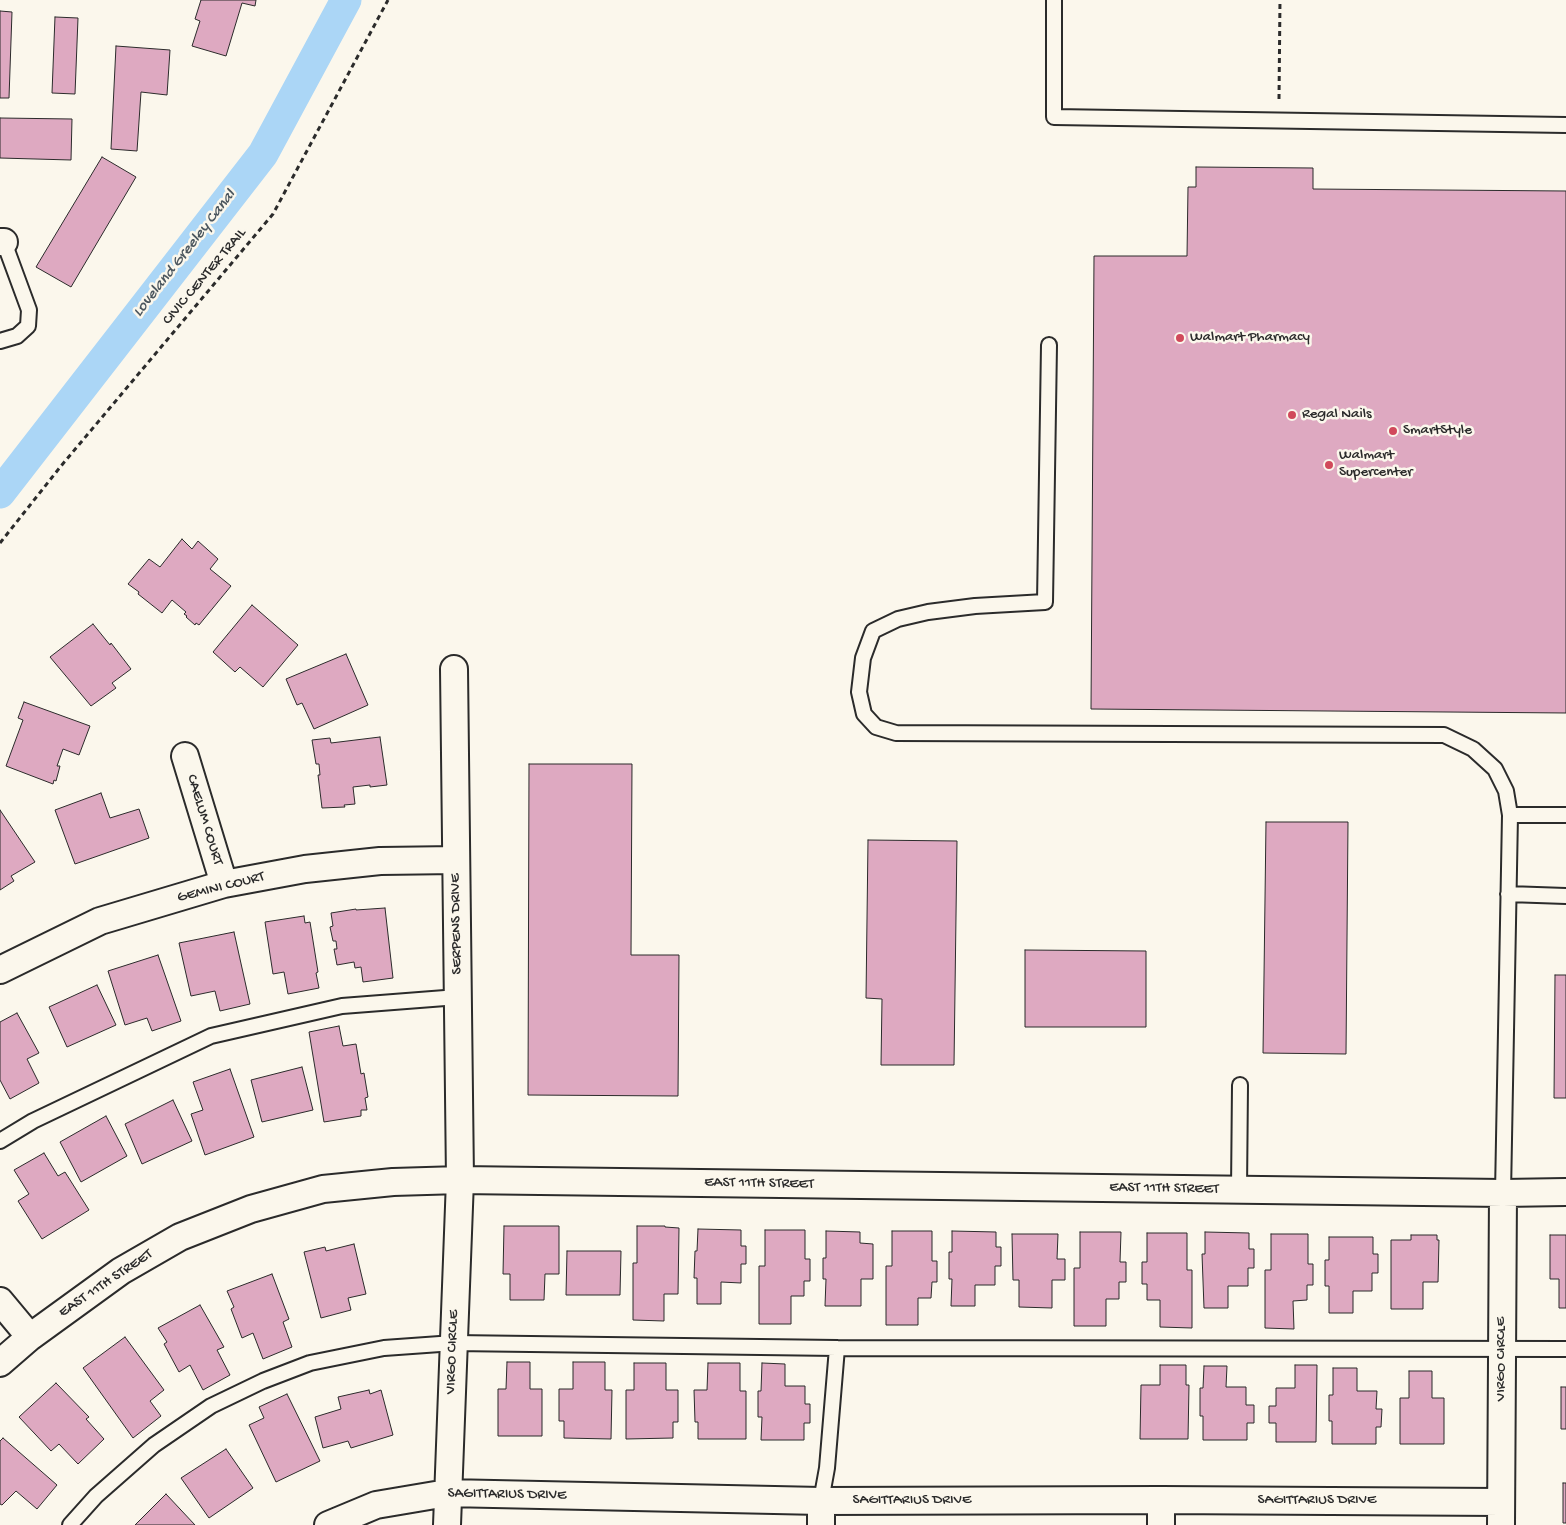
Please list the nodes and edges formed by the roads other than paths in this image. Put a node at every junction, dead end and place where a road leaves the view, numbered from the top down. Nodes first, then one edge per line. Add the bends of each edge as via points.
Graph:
1 (1054, 0) edge
2 (1566, 125) edge
3 (2, 242) edge
4 (0, 341) edge
5 (1049, 345) dead end
6 (454, 669) dead end
7 (185, 756) dead end
8 (1510, 815) junction
9 (1566, 815) edge
10 (456, 860) junction
11 (224, 884) junction
12 (1508, 894) junction
13 (1566, 896) edge
14 (0, 970) edge
15 (458, 997) junction
16 (1240, 1085) dead end
17 (0, 1141) edge
18 (460, 1180) junction
19 (1239, 1190) junction
20 (1566, 1192) edge
21 (1504, 1193) junction
22 (0, 1301) edge
23 (30, 1337) junction
24 (454, 1344) junction
25 (837, 1348) junction
26 (1502, 1348) junction
27 (1566, 1349) edge
28 (0, 1363) edge
29 (447, 1493) junction
30 (1161, 1512) edge
31 (821, 1513) edge
32 (1501, 1514) edge
33 (70, 1525) edge
34 (328, 1525) edge
35 (447, 1525) edge

1 - 2 lane via 1054,117
3 - 4 lane via 29,310 28,326 18,336
5 - 8 lane via 1045,602 928,612 898,619 873,631 858,692 864,714 876,727 896,733 1444,735 1473,749 1495,769 1506,791
6 - 10 street, SERPENS DRIVE
7 - 11 street, CAELUM COURT
8 - 9 lane
8 - 12 lane
10 - 11 street, GEMINI COURT via 380,860 305,869
10 - 15 street, SERPENS DRIVE
11 - 14 street, GEMINI COURT via 100,922
12 - 13 lane
12 - 21 lane
15 - 17 lane via 342,1006 211,1036 33,1121
15 - 18 street, SERPENS DRIVE
16 - 19 lane
18 - 19 street, EAST 11TH STREET
18 - 23 street, EAST 11TH STREET via 323,1189 251,1209 180,1237 121,1271
18 - 24 street, VIRGO CIRCLE
19 - 21 street, EAST 11TH STREET
20 - 21 street, EAST 11TH STREET
21 - 26 street, VIRGO CIRCLE
22 - 23 street
23 - 28 street, EAST 11TH STREET
24 - 25 lane
24 - 29 street, VIRGO CIRCLE
24 - 33 lane via 384,1348 310,1363 262,1381 211,1406 154,1444 96,1496
25 - 26 lane
25 - 31 lane
26 - 27 lane
26 - 32 street, VIRGO CIRCLE
29 - 31 street, SAGITTARIUS DRIVE
29 - 34 street, SAGITTARIUS DRIVE via 376,1505
29 - 35 street, VIRGO CIRCLE
30 - 31 street, SAGITTARIUS DRIVE
30 - 32 street, SAGITTARIUS DRIVE

